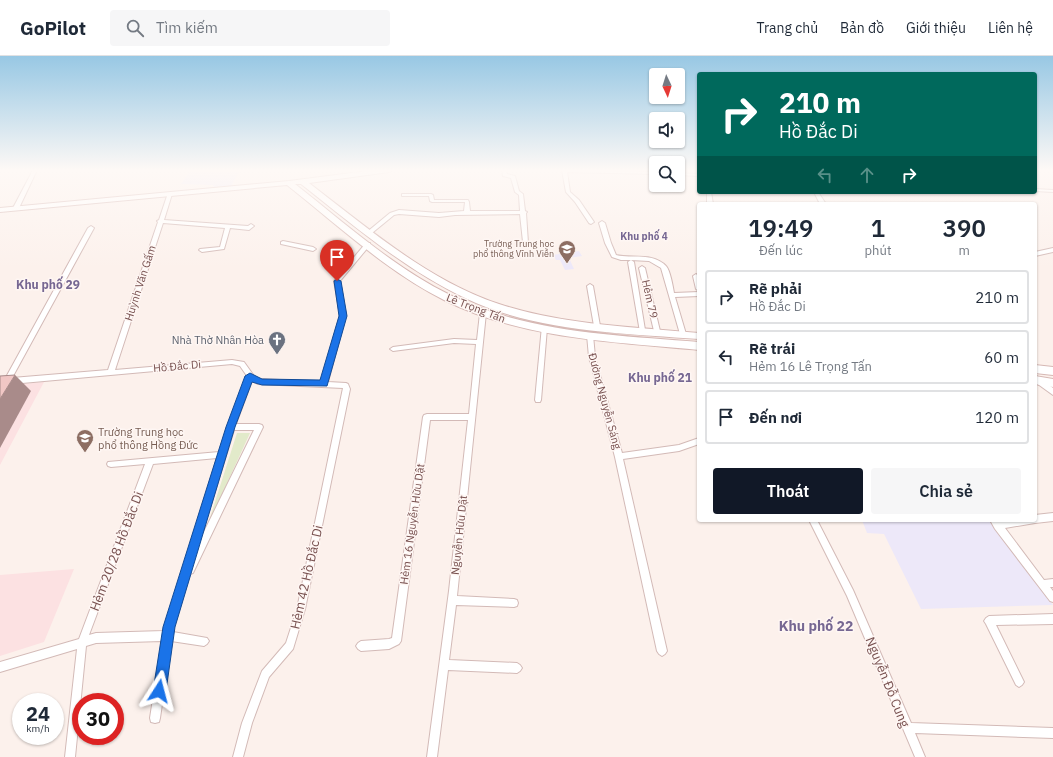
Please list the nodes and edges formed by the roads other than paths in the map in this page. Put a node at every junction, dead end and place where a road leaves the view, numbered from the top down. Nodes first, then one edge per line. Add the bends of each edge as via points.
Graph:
1 (19, 203) edge
2 (74, 203) edge
3 (167, 203) edge
4 (315, 203) edge
5 (331, 203) edge
6 (467, 203) edge
7 (523, 203) edge
8 (577, 203) edge
9 (16, 208) junction
10 (0, 210) edge
11 (524, 212) junction
12 (466, 214) junction
13 (160, 221) junction
14 (591, 222) dead end
15 (602, 223) dead end
16 (228, 226) junction
17 (251, 226) dead end
18 (91, 228) dead end
19 (370, 232) junction
20 (283, 242) dead end
21 (526, 242) dead end
22 (368, 244) junction
23 (313, 249) dead end
24 (202, 250) dead end
25 (1053, 250) edge
26 (1037, 254) edge
27 (630, 262) dead end
28 (642, 268) dead end
29 (696, 276) dead end
30 (697, 280) edge
31 (590, 286) dead end
32 (697, 294) edge
33 (672, 295) junction
34 (483, 313) junction
35 (597, 326) junction
36 (544, 328) junction
37 (642, 330) junction
38 (657, 331) junction
39 (683, 334) junction
40 (590, 335) junction
41 (697, 336) edge
42 (480, 342) junction
43 (697, 346) edge
44 (393, 349) dead end
45 (1037, 369) edge
46 (1053, 371) edge
47 (112, 372) junction
48 (250, 376) junction
49 (1037, 380) edge
50 (1037, 381) edge
51 (3, 382) edge
52 (1053, 383) edge
53 (324, 384) junction
54 (346, 386) joint
55 (1053, 392) edge
56 (538, 400) dead end
57 (472, 417) junction
58 (231, 427) junction
59 (697, 442) edge
60 (222, 455) junction
61 (619, 457) junction
62 (150, 461) junction
63 (111, 464) dead end
64 (1053, 517) edge
65 (1037, 520) edge
66 (814, 522) edge
67 (1008, 522) edge
68 (996, 523) edge
69 (1053, 583) edge
70 (1042, 584) junction
71 (179, 594) junction
72 (1053, 598) edge
73 (452, 600) junction
74 (514, 603) dead end
75 (1053, 619) edge
76 (167, 636) junction
77 (204, 641) dead end
78 (82, 642) junction
79 (361, 646) dead end
80 (662, 651) dead end
81 (443, 665) junction
82 (0, 667) edge
83 (517, 668) dead end
84 (1019, 682) dead end
85 (155, 718) dead end
86 (907, 728) junction
87 (1053, 733) edge
88 (70, 757) edge
89 (238, 757) edge
90 (432, 757) edge
91 (920, 757) edge

1 - 9 street
2 - 9 main road
3 - 13 street, Huỳnh Văn Gấm
4 - 22 main road, Lê Trọng Tấn
5 - 19 main road, Lê Trọng Tấn
6 - 12 street
7 - 11 street
8 - 14 street
9 - 10 main road
11 - 12 street
11 - 21 street
12 - 19 street via 399,212 392,214
13 - 16 street
13 - 47 street, Huỳnh Văn Gấm
15 - 33 street via 614,256 640,257 658,262 664,267
16 - 17 street
16 - 24 street via 222,248
18 - 51 street
19 - 35 main road, Lê Trọng Tấn via 427,274 470,297 527,315
20 - 23 street
22 - 34 main road, Lê Trọng Tấn via 422,284
22 - 53 street via 337,281 343,316
25 - 26 street
27 - 37 street
28 - 38 street, Hẻm 79
29 - 30 street
31 - 35 street
32 - 33 street
33 - 39 street
34 - 36 main road, Lê Trọng Tấn
34 - 42 street, Nguyễn Hữu Dật
35 - 37 main road, Lê Trọng Tấn
36 - 40 main road, Lê Trọng Tấn
36 - 56 street
37 - 38 main road, Lê Trọng Tấn
38 - 39 main road, Lê Trọng Tấn
39 - 41 main road, Lê Trọng Tấn
40 - 43 main road, Lê Trọng Tấn
40 - 61 street, Đường Nguyễn Sáng via 592,357
42 - 44 street via 454,341
42 - 57 street, Nguyễn Hữu Dật
45 - 46 main road
47 - 48 street, Hồ Đắc Di via 232,362 242,364
47 - 51 street, Hồ Đắc Di
48 - 53 street, Hồ Đắc Di via 262,382
48 - 58 street
49 - 52 main road
50 - 55 street
53 - 54 street, Hồ Đắc Di
54 - 89 street, Hẻm 42 Hồ Đắc Di via 301,609 290,646 265,674
57 - 73 street, Nguyễn Hữu Dật
57 - 79 street, Hẻm 16 Nguyễn Hữu Dật via 427,417 396,641
58 - 60 street
58 - 71 street via 259,427
59 - 61 street, Đường Nguyễn Sáng via 679,448
60 - 62 street
60 - 71 street
61 - 80 street
62 - 63 street
62 - 78 street, Hẻm 20/28 Hồ Đắc Di
64 - 65 street
66 - 86 street, Nguyễn Đỗ Cung via 850,593
67 - 68 street
68 - 70 street
69 - 70 street
70 - 72 street
71 - 76 street
73 - 74 street
73 - 81 street, Nguyễn Hữu Dật
75 - 84 street via 989,621
76 - 77 street
76 - 78 street via 96,638
76 - 85 street
78 - 82 street
78 - 88 street, Hẻm 20/28 Hồ Đắc Di
81 - 83 street
81 - 90 street, Nguyễn Hữu Dật
86 - 87 street
86 - 91 street, Nguyễn Đỗ Cung

